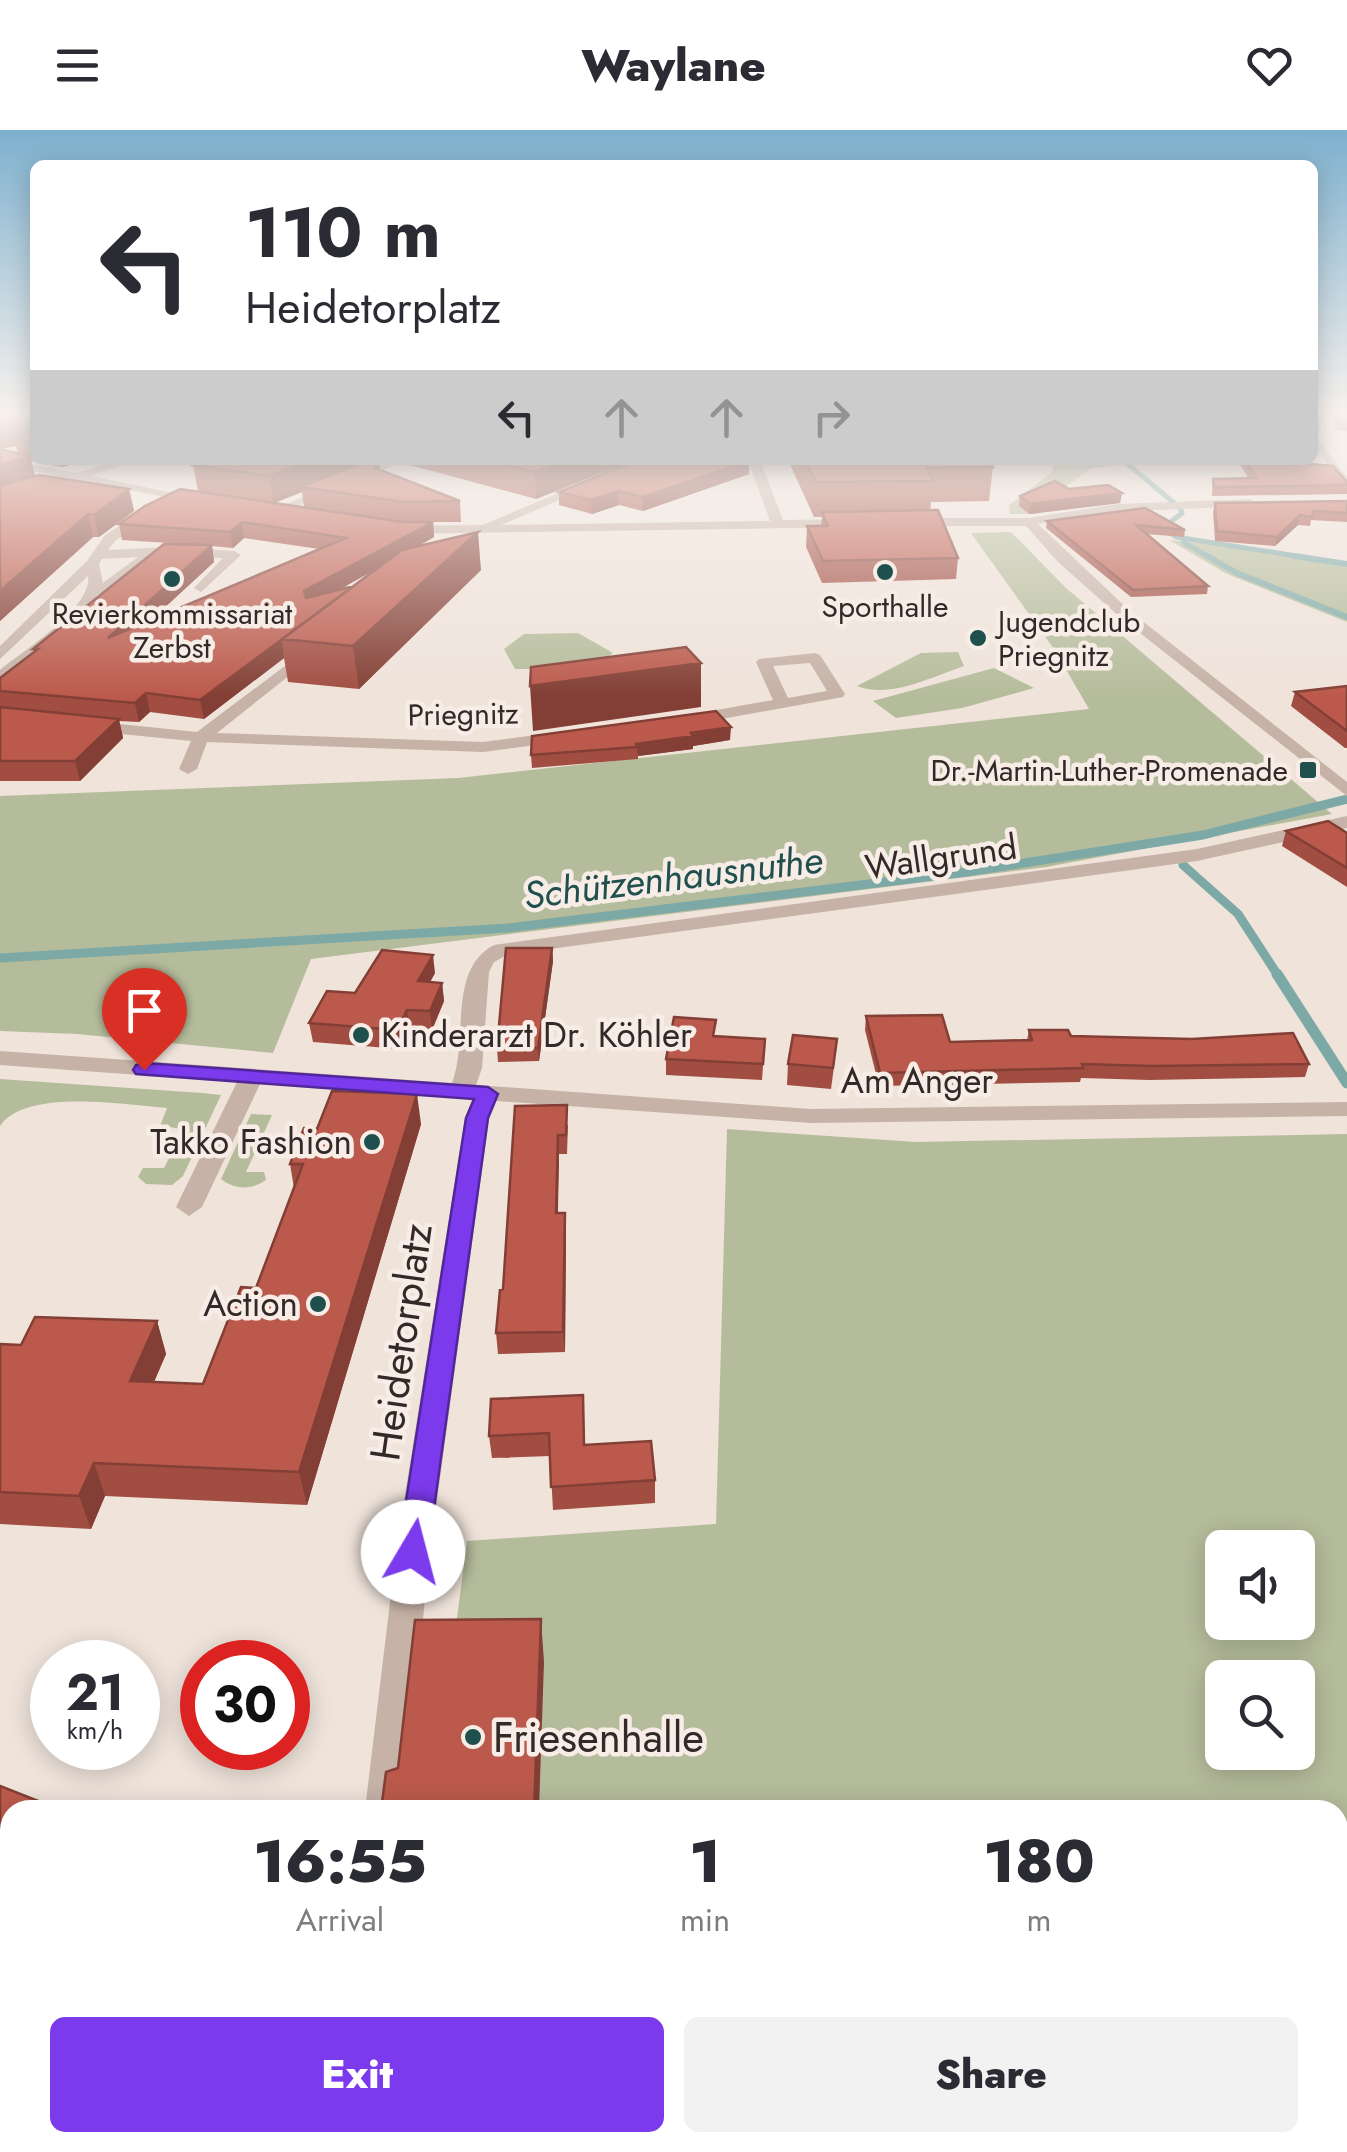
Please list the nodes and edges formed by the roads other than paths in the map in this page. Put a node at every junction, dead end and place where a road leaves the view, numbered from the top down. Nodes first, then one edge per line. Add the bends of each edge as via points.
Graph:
1 (160, 507) edge
2 (285, 507) edge
3 (532, 507) edge
4 (772, 507) edge
5 (1138, 507) edge
6 (256, 508) edge
7 (274, 512) junction
8 (310, 517) edge
9 (1030, 522) junction
10 (867, 523) edge
11 (885, 523) edge
12 (778, 524) junction
13 (390, 529) edge
14 (406, 530) junction
15 (477, 530) junction
16 (152, 553) junction
17 (94, 560) junction
18 (202, 588) dead end
19 (91, 594) junction
20 (329, 638) edge
21 (0, 654) edge
22 (0, 678) edge
23 (783, 704) dead end
24 (670, 722) edge
25 (73, 724) edge
26 (576, 734) edge
27 (201, 736) junction
28 (188, 768) dead end
29 (1344, 789) edge
30 (1347, 822) edge
31 (485, 958) joint
32 (0, 1058) edge
33 (251, 1078) junction
34 (474, 1093) junction
35 (1347, 1109) edge
36 (188, 1207) dead end
37 (385, 1800) edge

1 - 17 street via 124,526
2 - 7 street
3 - 15 street
4 - 12 street
5 - 9 street
6 - 7 street
7 - 8 street
9 - 11 street
9 - 29 street via 1114,605
10 - 12 street
12 - 15 street
13 - 14 street
14 - 15 street
14 - 15 street via 443,546
16 - 17 street
16 - 18 street via 234,555
16 - 19 street
17 - 19 street
17 - 21 street
19 - 22 street via 83,610
20 - 27 street
23 - 24 street
25 - 27 street, Priegnitz
26 - 27 street, Priegnitz via 483,747
27 - 28 street
30 - 31 street, Wallgrund via 1197,854 500,950
31 - 34 street, Heidetorplatz via 478,972 470,1068
32 - 33 street
33 - 34 street
33 - 36 street
34 - 35 street, Am Anger via 866,1118
34 - 37 street, Heidetorplatz via 477,1118 413,1552

